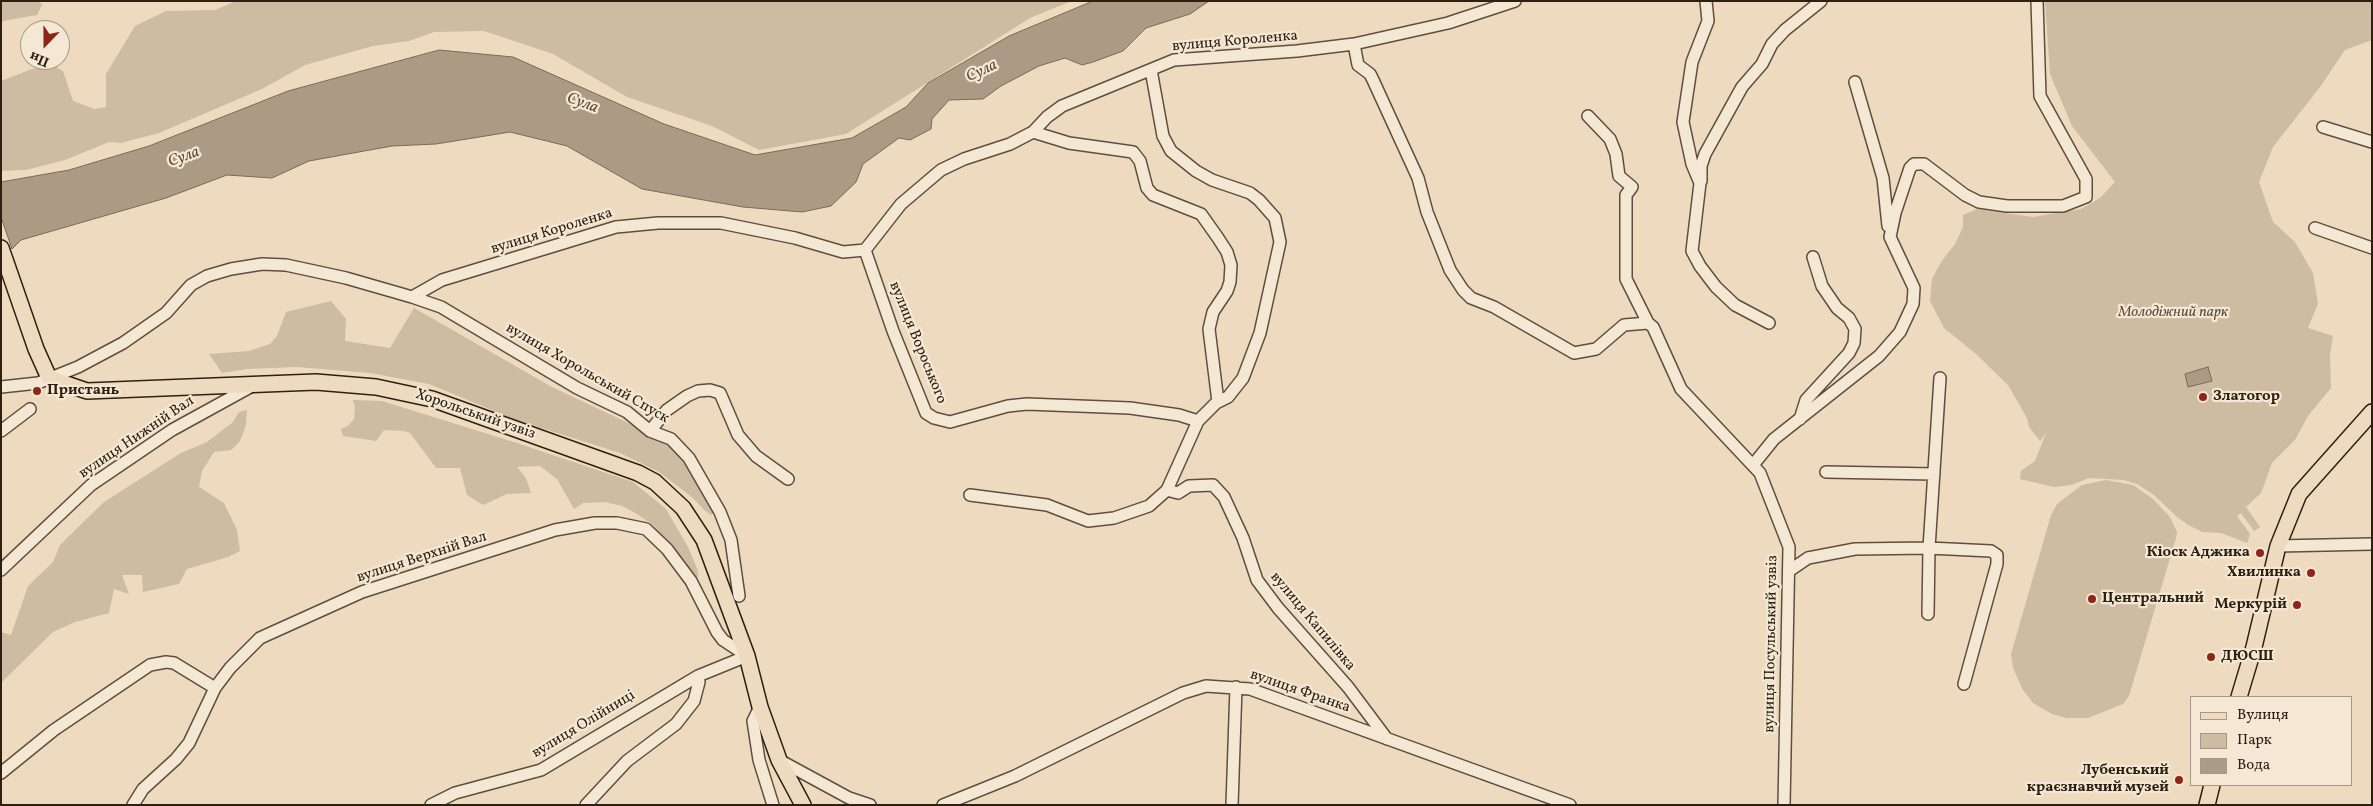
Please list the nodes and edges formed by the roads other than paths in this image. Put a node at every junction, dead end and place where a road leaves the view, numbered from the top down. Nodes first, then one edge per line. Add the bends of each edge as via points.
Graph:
1 (1515, 1) edge
2 (1706, 1) edge
3 (2037, 1) edge
4 (1819, 3) edge
5 (1354, 44) junction
6 (1151, 70) junction
7 (1855, 82) dead end
8 (1588, 116) dead end
9 (2323, 127) dead end
10 (1033, 132) junction
11 (2372, 142) edge
12 (1700, 183) junction
13 (2315, 228) dead end
14 (1890, 237) junction
15 (1, 248) edge
16 (2372, 248) edge
17 (865, 250) junction
18 (1813, 257) dead end
19 (412, 297) junction
20 (1648, 323) junction
21 (1769, 323) dead end
22 (49, 378) junction
23 (1940, 378) dead end
24 (256, 385) junction
25 (1, 387) edge
26 (1218, 402) junction
27 (30, 409) dead end
28 (2371, 410) edge
29 (1800, 419) junction
30 (1198, 421) junction
31 (1, 431) edge
32 (650, 431) junction
33 (1752, 465) junction
34 (1826, 472) dead end
35 (1934, 474) junction
36 (788, 479) dead end
37 (1167, 490) junction
38 (970, 495) dead end
39 (2372, 544) edge
40 (2278, 546) junction
41 (1929, 548) junction
42 (1, 570) edge
43 (1788, 571) junction
44 (739, 596) dead end
45 (1928, 614) dead end
46 (747, 656) junction
47 (698, 676) junction
48 (1964, 684) dead end
49 (1236, 687) junction
50 (215, 688) junction
51 (2239, 696) edge
52 (760, 707) junction
53 (1387, 739) junction
54 (779, 760) junction
55 (1, 772) edge
56 (2212, 786) edge
57 (133, 805) edge
58 (431, 805) edge
59 (586, 805) edge
60 (773, 805) edge
61 (802, 805) edge
62 (870, 805) edge
63 (942, 805) edge
64 (1232, 805) edge
65 (1570, 805) edge
66 (1784, 805) edge
67 (2206, 805) edge

1 - 5 street, вулиця Короленка via 1448,23
2 - 12 street via 1708,21 1692,62 1683,122 1692,164
3 - 14 street via 2040,96 2086,179 2086,197 2063,206 2007,206 1979,202 1924,164 1916,163 1910,168
4 - 12 street via 1772,44 1762,64 1742,87 1705,154
5 - 6 street, вулиця Короленка via 1174,60
5 - 20 street via 1358,65 1370,74 1418,178 1427,212 1450,270 1471,298 1494,307 1574,352 1596,349 1624,324
6 - 10 street, вулиця Короленка via 1062,106
6 - 26 street via 1163,136 1171,151 1212,180 1250,193 1268,208 1279,230 1280,242 1260,333 1243,378 1228,397
7 - 14 street via 1883,178
8 - 20 street, вулиця Посульський узвіз via 1610,139 1619,176 1632,187 1626,195 1626,279
9 - 11 street
10 - 17 street, вулиця Короленка via 935,174 901,204
10 - 26 street via 1069,143 1133,152 1140,161 1147,188 1153,195 1201,214 1218,238 1231,265 1227,291 1213,312 1209,329
12 - 21 street via 1692,251 1710,280 1735,305
13 - 16 street
14 - 29 street via 1914,288 1913,304 1900,332 1879,356
15 - 22 main road
17 - 19 street, вулиця Короленка via 843,252 721,223 625,226 585,235 442,280
17 - 30 street, вулиця Вороського via 926,413 934,418 950,422 1027,404 1130,408
18 - 29 street via 1822,286 1855,329 1854,343 1849,353 1806,400
19 - 22 street via 286,265 262,264 231,269 206,276 191,285 166,313 122,343 78,367
19 - 32 street, вулиця Хорольський Спуск via 441,307 577,388 627,412
20 - 33 street, вулиця Посульський узвіз via 1681,389
22 - 24 main road, Хорольський узвіз via 87,390
22 - 25 street via 38,383
23 - 35 street
24 - 42 street, вулиця Нижній Вал via 172,430 91,485
24 - 46 main road, Хорольський узвіз via 316,382 402,391 638,473 670,494 695,523
26 - 30 street
27 - 31 street
28 - 40 main road via 2299,494
29 - 33 street via 1774,439
30 - 37 street
32 - 36 street via 667,410 687,396 704,390 720,392 738,435 756,456
32 - 44 street, вулиця Хорольський Спуск via 671,439 690,458 713,496 731,540
33 - 43 street, вулиця Посульський узвіз via 1767,488 1789,547
34 - 35 street
35 - 41 street
37 - 38 street via 1149,506 1114,518 1088,521 1047,505
37 - 53 street, вулиця Капилівка via 1178,493 1189,486 1213,485 1224,497 1257,580 1348,687
39 - 40 street
40 - 51 main road
41 - 43 street via 1855,549 1822,554 1808,558
41 - 45 street
41 - 48 street via 1991,551 1997,555
43 - 66 street, вулиця Посульський узвіз
46 - 47 street, вулиця Олійниці
46 - 50 street, вулиця Верхній Вал via 723,640 691,581 667,549 646,529 595,523 555,530 362,592 302,618 260,638
46 - 52 main road, Хорольський узвіз
47 - 58 street, вулиця Олійниці via 541,770 455,793
47 - 59 street via 694,701 676,724 627,761
49 - 53 street, вулиця Франка via 1250,689
49 - 63 street, вулиця Франка via 1206,686 1183,693 1015,776
49 - 64 street
50 - 55 street via 174,663 150,665 54,730
50 - 57 street, вулиця Верхній Вал via 188,743 176,759 143,789
52 - 54 main road, Хорольський узвіз
52 - 60 street via 753,721 759,760
53 - 65 street, вулиця Франка
54 - 61 main road, Хорольський узвіз
54 - 62 street via 849,798
56 - 67 main road

